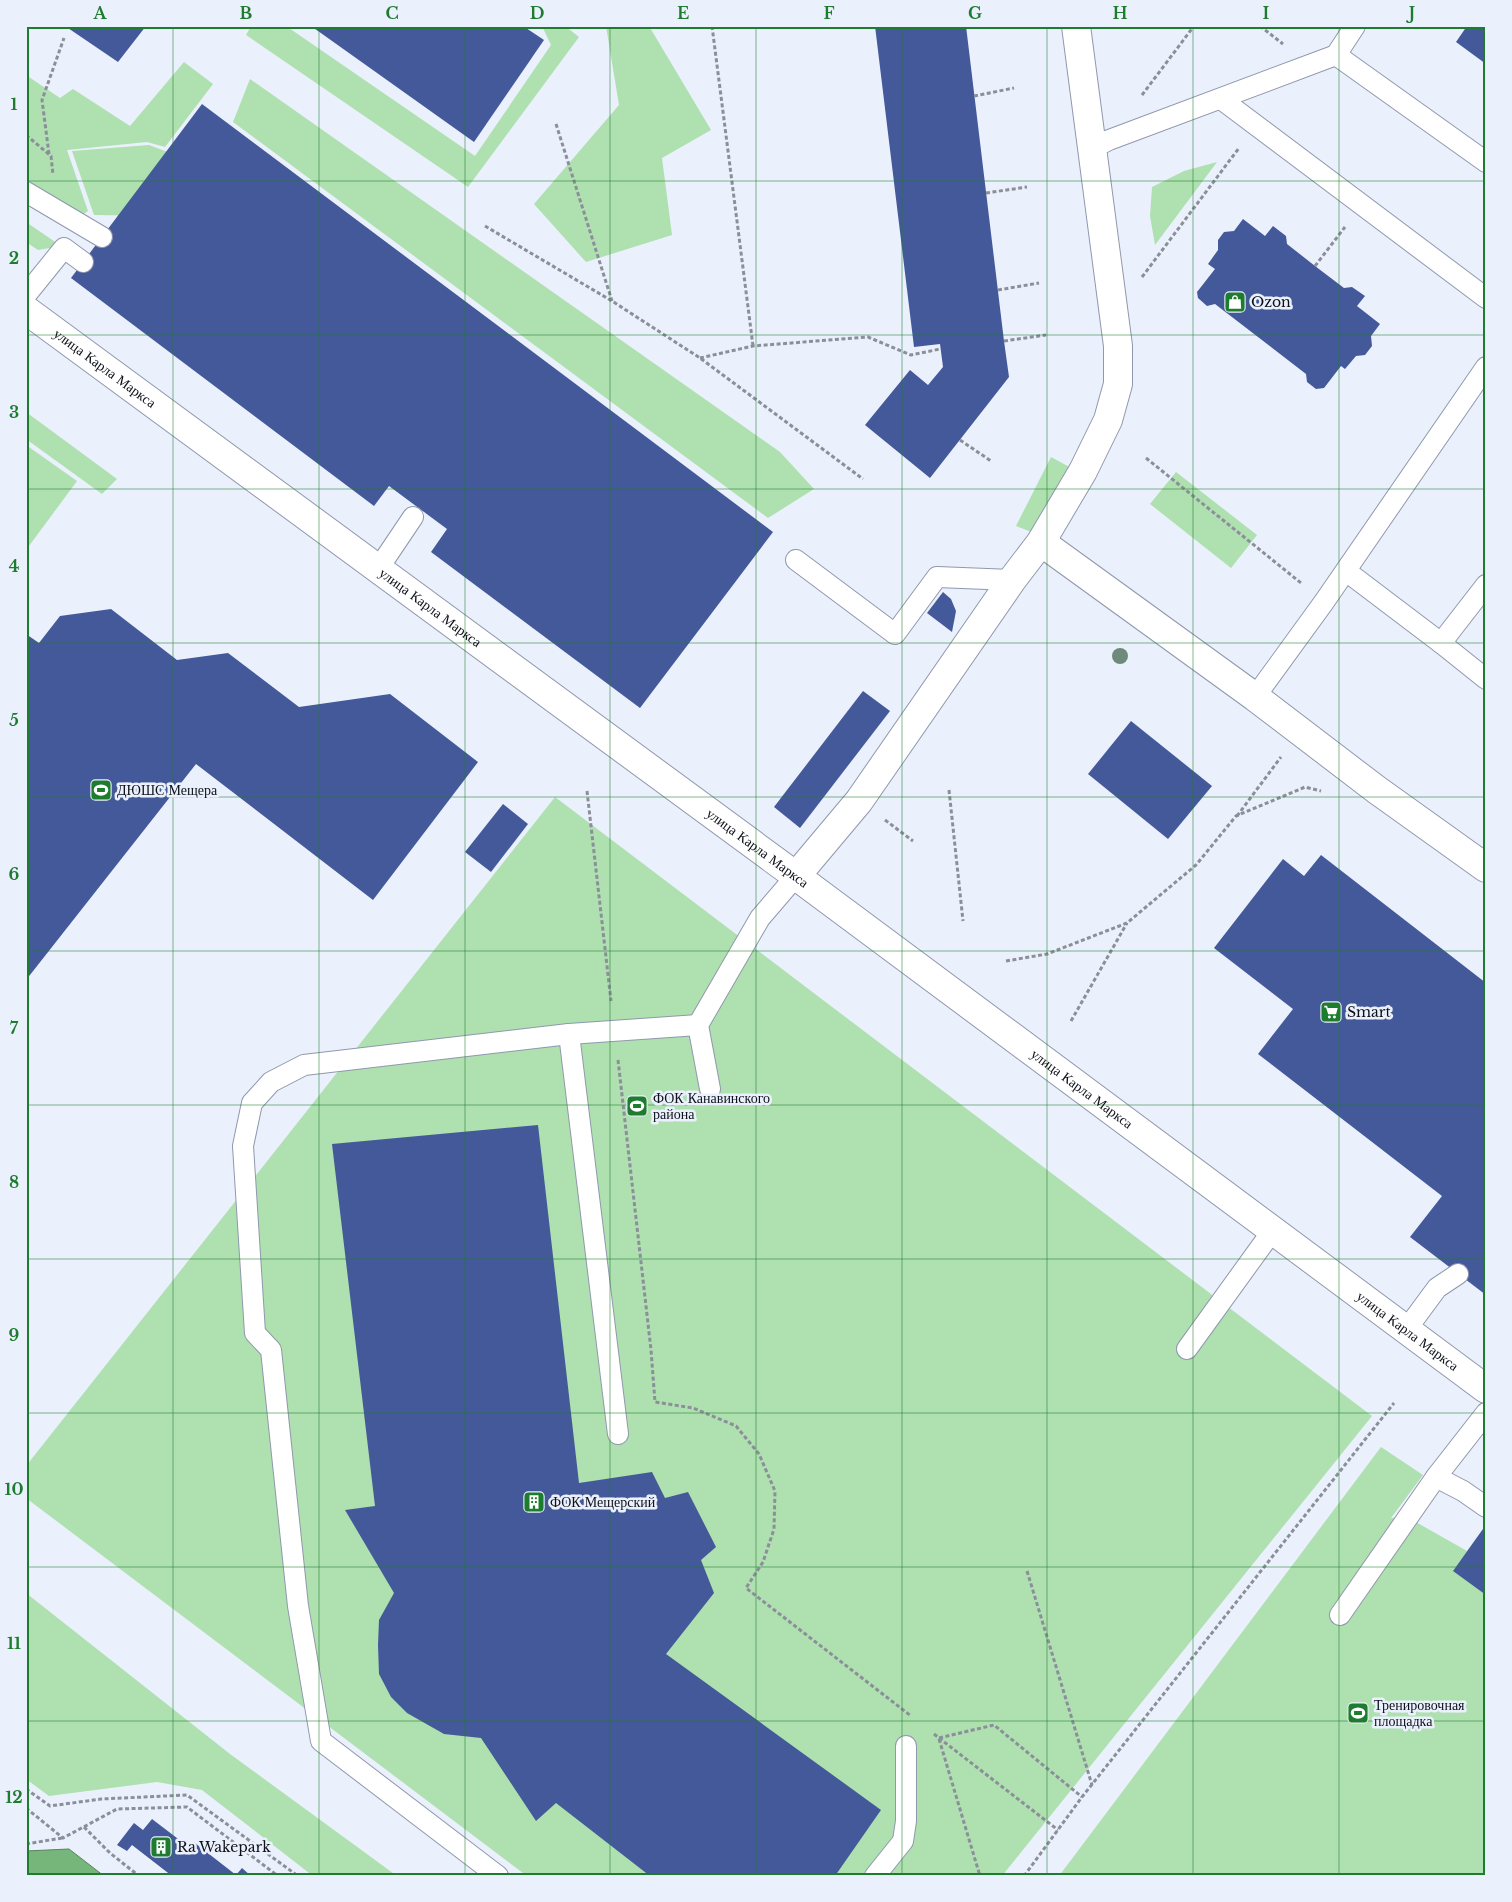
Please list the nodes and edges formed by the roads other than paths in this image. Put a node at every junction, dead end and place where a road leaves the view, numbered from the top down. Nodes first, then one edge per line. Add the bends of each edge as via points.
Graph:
1 (1076, 26) edge
2 (1355, 26) edge
3 (1336, 55) junction
4 (1221, 99) junction
5 (1101, 144) junction
6 (1486, 162) edge
7 (26, 192) edge
8 (102, 237) dead end
9 (83, 262) dead end
10 (26, 295) edge
11 (1486, 298) edge
12 (26, 310) edge
13 (1486, 367) edge
14 (413, 517) dead end
15 (1041, 542) junction
16 (796, 560) dead end
17 (378, 569) junction
18 (1346, 571) junction
19 (1012, 580) junction
20 (1486, 585) edge
21 (1441, 644) junction
22 (1486, 679) edge
23 (1255, 697) junction
24 (1486, 868) edge
25 (796, 876) junction
26 (698, 1024) junction
27 (569, 1034) junction
28 (710, 1089) dead end
29 (1273, 1230) junction
30 (1458, 1274) dead end
31 (1406, 1330) junction
32 (1187, 1348) dead end
33 (1486, 1389) edge
34 (1486, 1413) edge
35 (618, 1434) dead end
36 (1436, 1476) junction
37 (1486, 1507) edge
38 (1340, 1615) dead end
39 (906, 1746) dead end
40 (498, 1876) edge
41 (875, 1876) edge

1 - 5 main road
2 - 3 lane
3 - 4 lane
3 - 6 lane
4 - 5 lane
4 - 11 lane
5 - 15 main road via 1118,346 1118,384 1108,420
7 - 8 lane
9 - 10 lane via 64,248
12 - 17 main road, улица Карла Маркса
13 - 18 lane
14 - 17 lane
15 - 19 main road
15 - 23 main road
16 - 19 lane via 895,634 937,577
17 - 25 main road, улица Карла Маркса
18 - 21 lane
18 - 23 lane
19 - 25 main road via 859,801
20 - 21 lane
21 - 22 lane
23 - 24 main road
25 - 26 lane via 760,918
25 - 29 main road, улица Карла Маркса
26 - 27 lane
26 - 28 lane
27 - 35 lane
27 - 40 lane via 304,1065 272,1082 252,1103 242,1146 255,1333 272,1350 298,1606 321,1741
29 - 31 main road, улица Карла Маркса
29 - 32 lane
30 - 31 lane via 1438,1288
31 - 33 main road, улица Карла Маркса
34 - 36 lane
36 - 37 lane
36 - 38 lane
39 - 41 lane via 903,1841

